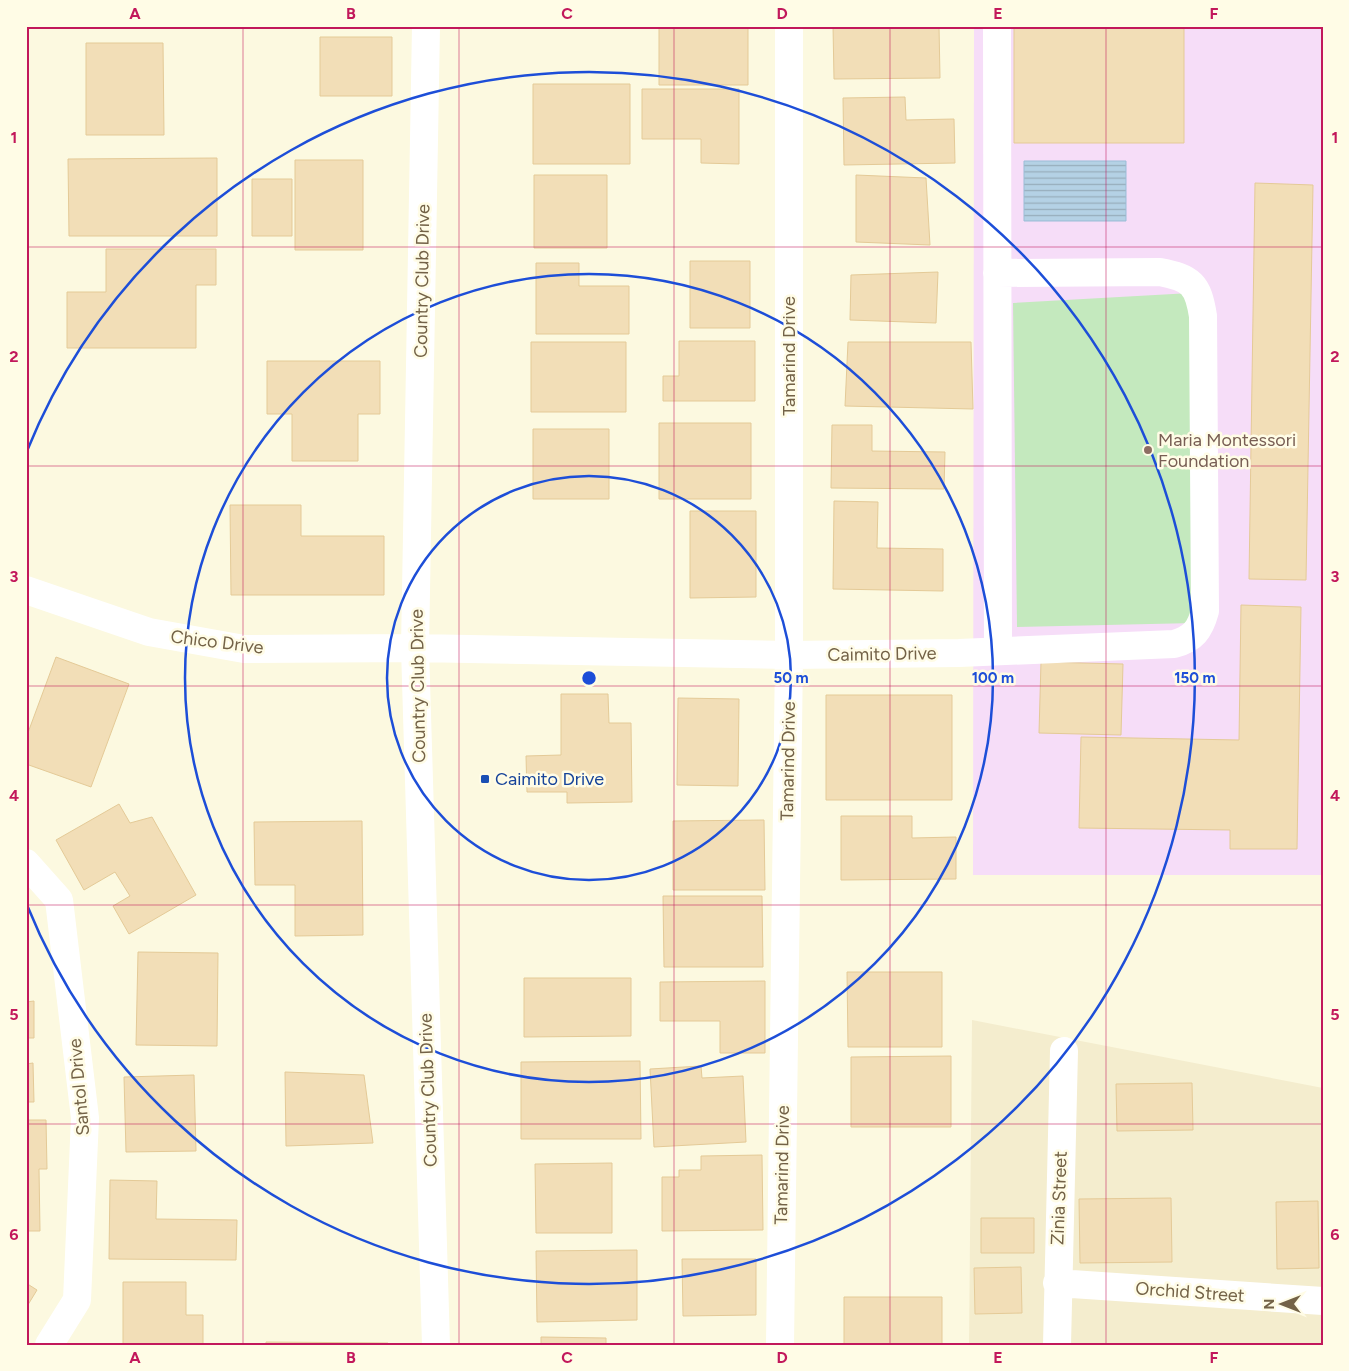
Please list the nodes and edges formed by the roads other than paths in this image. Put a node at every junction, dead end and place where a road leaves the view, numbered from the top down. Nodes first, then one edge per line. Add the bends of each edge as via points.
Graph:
1 (426, 26) edge
2 (789, 26) edge
3 (997, 26) edge
4 (997, 273) junction
5 (26, 590) edge
6 (415, 648) junction
7 (998, 651) junction
8 (789, 656) junction
9 (26, 863) edge
10 (1064, 1051) dead end
11 (1057, 1283) junction
12 (1323, 1301) edge
13 (48, 1345) edge
14 (436, 1345) edge
15 (780, 1345) edge
16 (1057, 1345) edge

1 - 6 street, Country Club Drive
2 - 8 street, Tamarind Drive
3 - 4 street
4 - 7 street
4 - 7 street, Caimito Drive via 1160,272 1178,275 1192,282 1200,297 1203,316 1205,611 1195,634 1174,644
5 - 6 street, Chico Drive via 149,632 244,649
6 - 8 street, Caimito Drive
6 - 14 street, Country Club Drive
7 - 8 street, Caimito Drive
8 - 15 street, Tamarind Drive
9 - 13 street, Santol Drive via 58,900 85,1118 77,1300
10 - 11 street, Zinia Street
11 - 12 street, Orchid Street
11 - 16 street, Zinia Street

